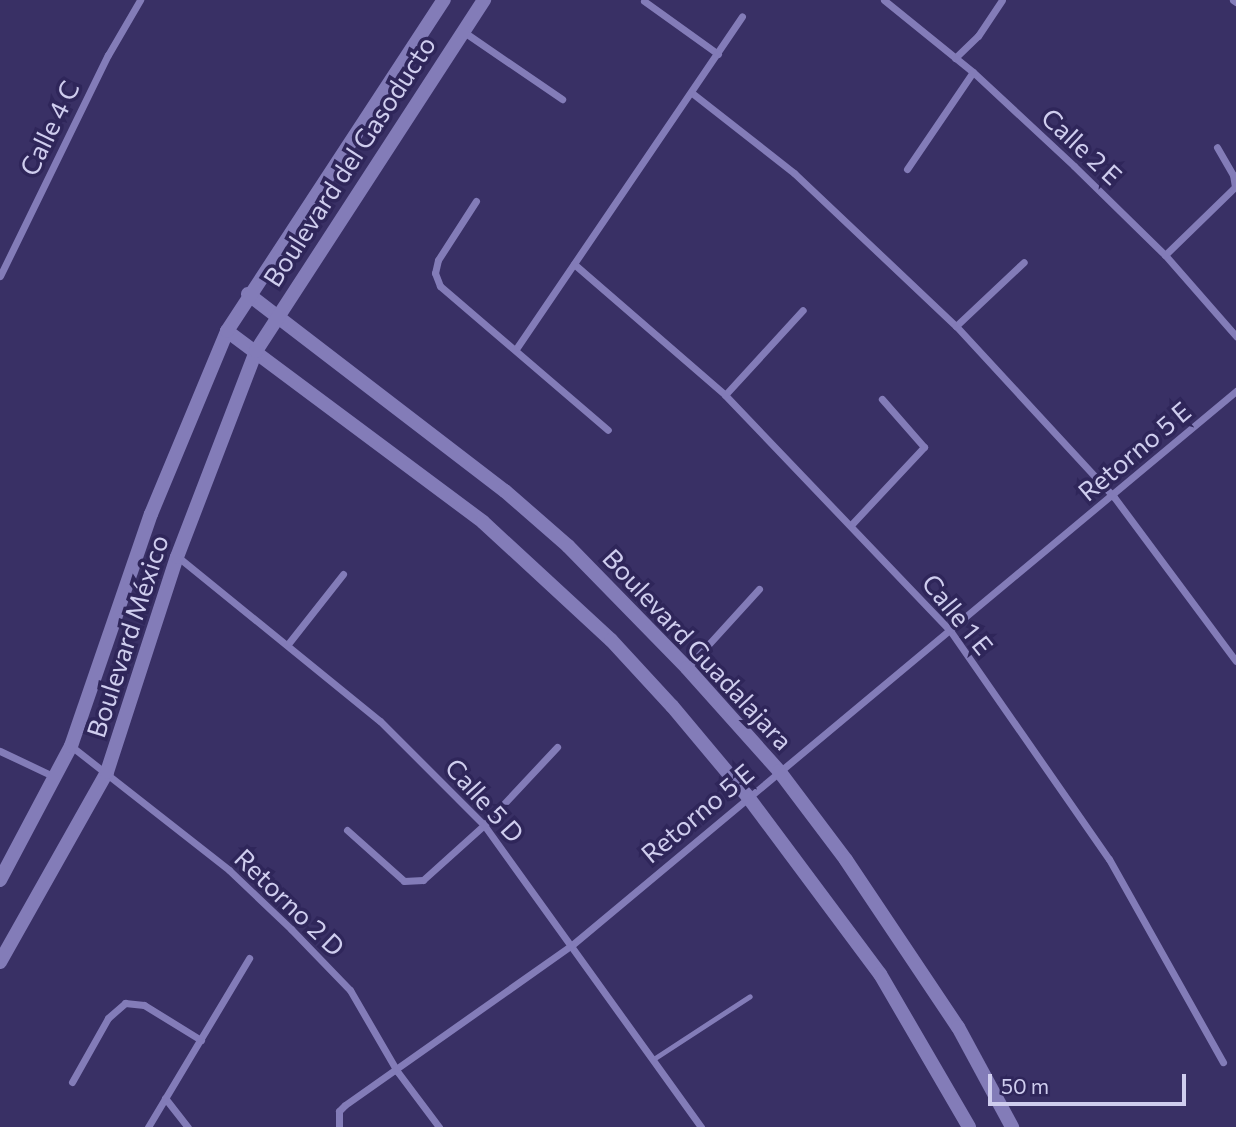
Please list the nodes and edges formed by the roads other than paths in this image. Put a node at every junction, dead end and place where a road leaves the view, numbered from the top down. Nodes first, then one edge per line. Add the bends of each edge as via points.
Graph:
1 (140, 0) edge
2 (444, 0) edge
3 (484, 0) edge
4 (884, 0) edge
5 (1002, 0) edge
6 (644, 1) edge
7 (742, 17) dead end
8 (463, 32) junction
9 (718, 54) junction
10 (955, 58) junction
11 (973, 72) junction
12 (692, 93) junction
13 (562, 99) dead end
14 (1217, 147) dead end
15 (907, 169) dead end
16 (476, 201) dead end
17 (1165, 255) junction
18 (1024, 261) dead end
19 (574, 264) junction
20 (0, 276) edge
21 (248, 294) junction
22 (803, 310) dead end
23 (277, 314) junction
24 (956, 326) junction
25 (227, 331) junction
26 (1236, 336) edge
27 (516, 349) junction
28 (256, 351) junction
29 (1236, 391) edge
30 (726, 395) junction
31 (882, 399) dead end
32 (608, 430) dead end
33 (1114, 497) junction
34 (850, 524) junction
35 (177, 557) junction
36 (343, 574) dead end
37 (759, 589) dead end
38 (948, 629) junction
39 (288, 643) junction
40 (1236, 661) edge
41 (687, 668) junction
42 (71, 746) junction
43 (557, 747) dead end
44 (0, 751) edge
45 (779, 771) junction
46 (107, 772) junction
47 (55, 777) junction
48 (748, 797) junction
49 (484, 825) junction
50 (347, 830) dead end
51 (0, 880) edge
52 (572, 945) junction
53 (249, 958) dead end
54 (0, 962) edge
55 (750, 996) dead end
56 (201, 1040) junction
57 (655, 1058) junction
58 (1223, 1062) dead end
59 (397, 1071) junction
60 (72, 1082) dead end
61 (165, 1098) junction
62 (148, 1127) edge
63 (188, 1127) edge
64 (339, 1127) edge
65 (439, 1127) edge
66 (701, 1127) edge
67 (968, 1127) edge
68 (1012, 1127) edge

1 - 20 street, Calle 4 C via 108,55
2 - 21 street, Boulevard del Gasoducto
3 - 8 street, Boulevard del Gasoducto
4 - 10 street, Calle 2 E
5 - 10 street via 978,36
6 - 9 street
7 - 9 street
8 - 13 street
8 - 23 street, Boulevard del Gasoducto
9 - 12 street
10 - 11 street, Calle 2 E
11 - 15 street
11 - 17 street, Calle 2 E
12 - 19 street
12 - 24 street via 794,173
14 - 17 street via 1235,187
16 - 27 street via 438,260 435,273 440,286
17 - 26 street, Calle 2 E
18 - 24 street
19 - 27 street
19 - 30 street, Calle 1 E
21 - 23 street, Boulevard Guadalajara
21 - 25 street, Boulevard México
22 - 30 street
23 - 28 street, Boulevard México
23 - 41 street, Boulevard Guadalajara via 505,491 568,547
24 - 33 street
25 - 28 street
25 - 42 street, Boulevard México via 151,514
27 - 32 street
28 - 35 street, Boulevard México
28 - 48 street via 420,472 539,571 672,705
29 - 33 street, Retorno 5 E
30 - 34 street, Calle 1 E
31 - 34 street via 924,447
33 - 38 street, Retorno 5 E
33 - 40 street
34 - 38 street, Calle 1 E
35 - 39 street, Calle 5 D
35 - 46 street, Boulevard México
36 - 39 street
37 - 41 street
38 - 45 street, Retorno 5 E
38 - 58 street, Calle 1 E via 1109,859
39 - 49 street, Calle 5 D via 380,721
41 - 45 street, Boulevard Guadalajara
42 - 46 street, Retorno 2 D
42 - 47 street, Boulevard México
43 - 49 street
44 - 47 street
45 - 48 street, Retorno 5 E
45 - 68 street, Boulevard Guadalajara via 913,956
46 - 54 street, Boulevard México
46 - 59 street, Retorno 2 D via 229,870 291,929 350,990
47 - 51 street, Boulevard México
48 - 52 street, Retorno 5 E
48 - 67 street via 880,974
49 - 50 street via 433,872 413,884 394,875
49 - 52 street, Calle 5 D
52 - 57 street, Calle 5 D
52 - 59 street, Retorno 5 E
53 - 56 street
55 - 57 lane
56 - 60 street via 144,1005 125,1003 108,1017
56 - 61 street
57 - 66 street, Calle 5 D
59 - 64 street, Retorno 5 E via 345,1105 337,1118
59 - 65 street, Retorno 2 D
61 - 62 street
61 - 63 street

